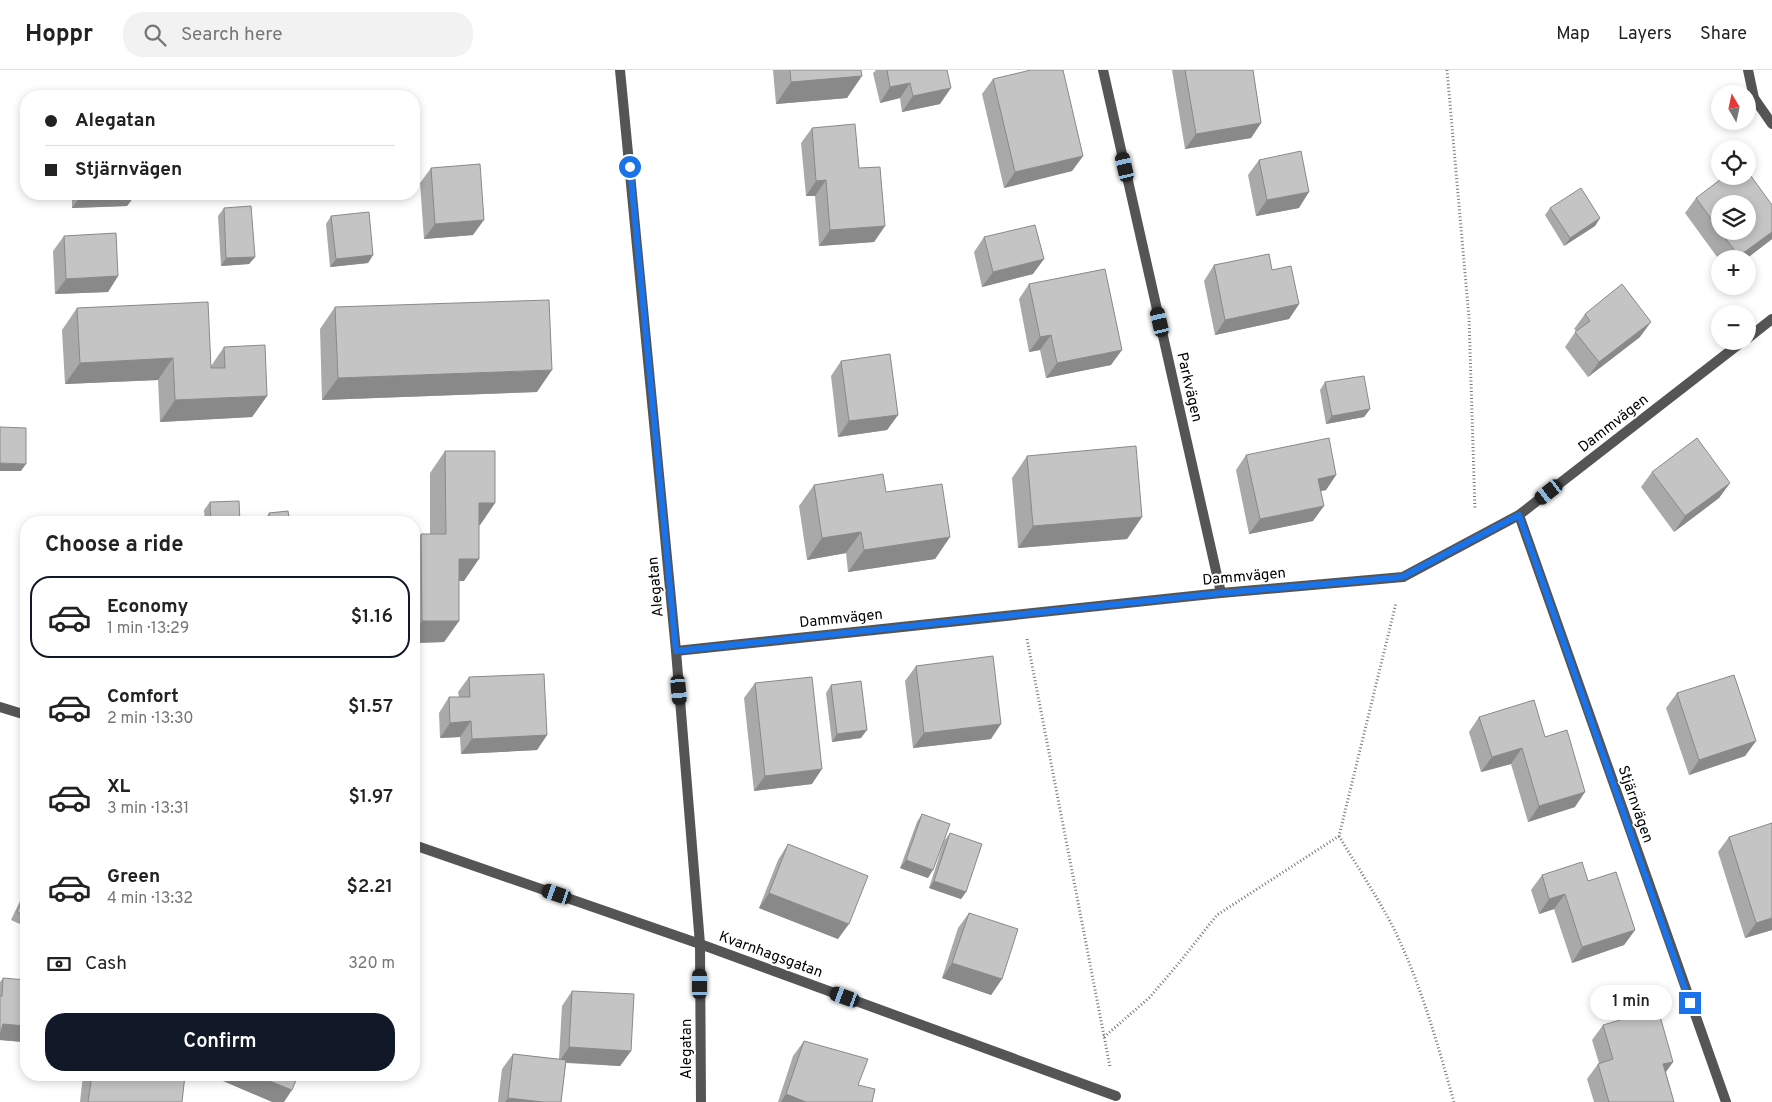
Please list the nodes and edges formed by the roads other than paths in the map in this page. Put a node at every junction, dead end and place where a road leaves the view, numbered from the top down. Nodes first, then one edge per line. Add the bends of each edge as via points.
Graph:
1 (620, 70) edge
2 (1103, 70) edge
3 (1748, 70) edge
4 (1772, 124) edge
5 (1772, 319) edge
6 (1756, 332) edge
7 (1731, 350) edge
8 (1519, 515) junction
9 (1221, 593) junction
10 (676, 651) junction
11 (0, 706) edge
12 (20, 713) edge
13 (420, 847) edge
14 (700, 944) junction
15 (1116, 1096) road end
16 (701, 1102) edge
17 (1726, 1102) edge

1 - 10 street, Alegatan
2 - 9 street, Parkvägen
3 - 4 street via 1754,98
5 - 6 street
7 - 8 street, Dammvägen
8 - 9 street, Dammvägen via 1402,577
8 - 17 street, Stjärnvägen
9 - 10 street, Dammvägen
10 - 14 street, Alegatan
11 - 12 street
13 - 14 street, Kvarnhagsgatan
14 - 15 street, Kvarnhagsgatan
14 - 16 street, Alegatan

